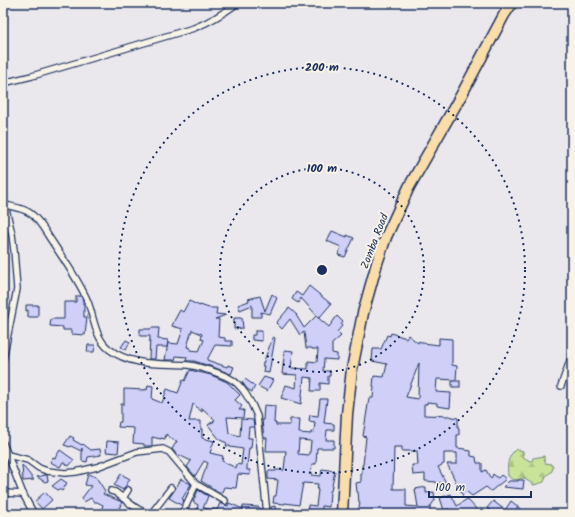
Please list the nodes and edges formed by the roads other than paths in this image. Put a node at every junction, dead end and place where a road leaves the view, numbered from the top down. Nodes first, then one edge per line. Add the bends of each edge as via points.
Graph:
1 (238, 3) edge
2 (512, 3) edge
3 (3, 83) edge
4 (4, 204) edge
5 (572, 355) edge
6 (3, 358) edge
7 (561, 386) dead end
8 (3, 443) edge
9 (8, 455) junction
10 (196, 484) junction
11 (171, 488) dead end
12 (128, 490) dead end
13 (111, 491) dead end
14 (3, 494) edge
15 (23, 494) junction
16 (124, 498) junction
17 (225, 500) dead end
18 (34, 514) edge
19 (150, 514) edge
20 (182, 514) edge
21 (267, 514) edge
22 (342, 514) edge

1 - 3 street via 194,28
2 - 22 highway, Zomba Road via 409,187 386,237 361,321 354,356 347,414
4 - 6 street via 12,234 17,289
4 - 21 street via 29,212 38,221 84,292 98,333 108,348 128,359 144,363 189,365 205,369 229,378 240,387 257,416
5 - 7 street
8 - 9 street
9 - 10 street via 28,460 47,471 65,473 97,467 137,452 163,449 169,452
9 - 15 street
10 - 17 street
10 - 20 street
11 - 19 street
12 - 16 street
13 - 16 street
14 - 15 street
15 - 18 street
16 - 19 street via 134,508

